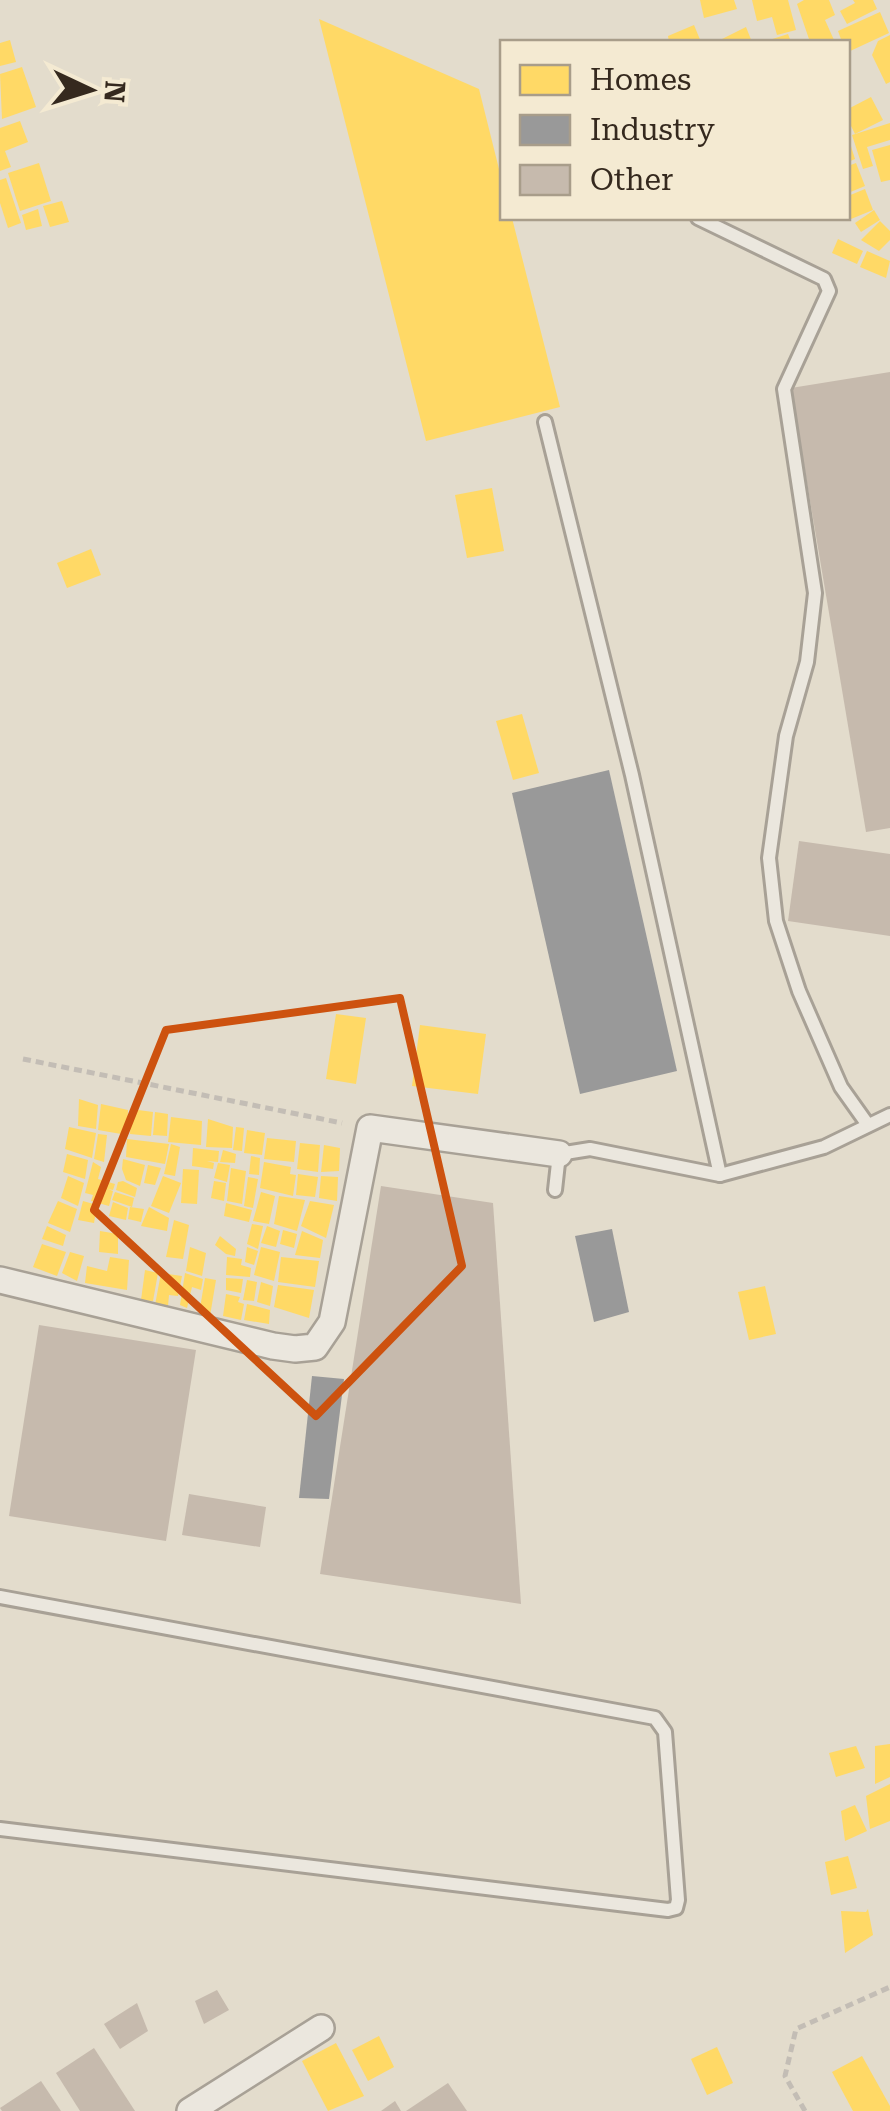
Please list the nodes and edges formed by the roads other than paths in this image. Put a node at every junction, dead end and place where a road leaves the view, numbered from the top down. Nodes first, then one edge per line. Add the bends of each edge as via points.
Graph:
1 (702, 220) edge
2 (545, 422) dead end
3 (890, 1116) edge
4 (868, 1125) junction
5 (560, 1154) junction
6 (720, 1175) junction
7 (555, 1190) dead end
8 (0, 1280) edge
9 (0, 1597) edge
10 (0, 1829) edge
11 (322, 2028) dead end
12 (190, 2111) edge

1 - 4 lane via 824,278 829,291 784,390 815,593 769,858 776,922 800,991 841,1087
2 - 6 lane via 632,774
3 - 4 lane
4 - 6 lane via 824,1147
5 - 6 lane via 590,1149
5 - 7 lane
5 - 8 street via 370,1128 332,1322 315,1346 273,1346
9 - 10 lane via 655,1718 665,1732 678,1900 668,1910
11 - 12 street

